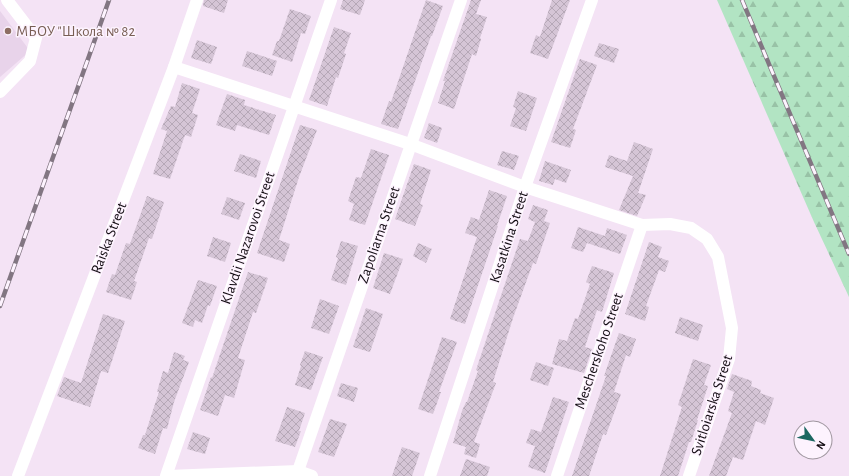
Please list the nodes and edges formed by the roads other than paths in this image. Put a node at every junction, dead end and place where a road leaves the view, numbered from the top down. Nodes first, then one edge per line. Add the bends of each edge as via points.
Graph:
1 (7, 0) edge
2 (197, 0) edge
3 (331, 0) edge
4 (461, 0) edge
5 (592, 0) edge
6 (174, 67) junction
7 (0, 92) edge
8 (294, 106) junction
9 (410, 144) junction
10 (525, 187) junction
11 (642, 225) junction
12 (298, 471) junction
13 (18, 476) edge
14 (167, 476) edge
15 (312, 476) edge
16 (430, 476) edge
17 (557, 476) edge
18 (689, 476) edge

1 - 7 street via 36,38 30,61
2 - 6 street, Raiska Street
3 - 8 street, Klavdii Nazarovoi Street
4 - 9 street, Zapoliarna Street
5 - 10 street, Kasatkina Street
6 - 8 street
6 - 13 street, Raiska Street
8 - 9 street
8 - 14 street, Klavdii Nazarovoi Street
9 - 10 street
9 - 12 street, Zapoliarna Street
10 - 11 street
10 - 16 street, Kasatkina Street
11 - 17 street, Mescherskoho Street
11 - 18 street, Svitloiarska Street via 670,224 691,228 707,239 718,256 732,328 729,359
12 - 14 street
12 - 15 street

